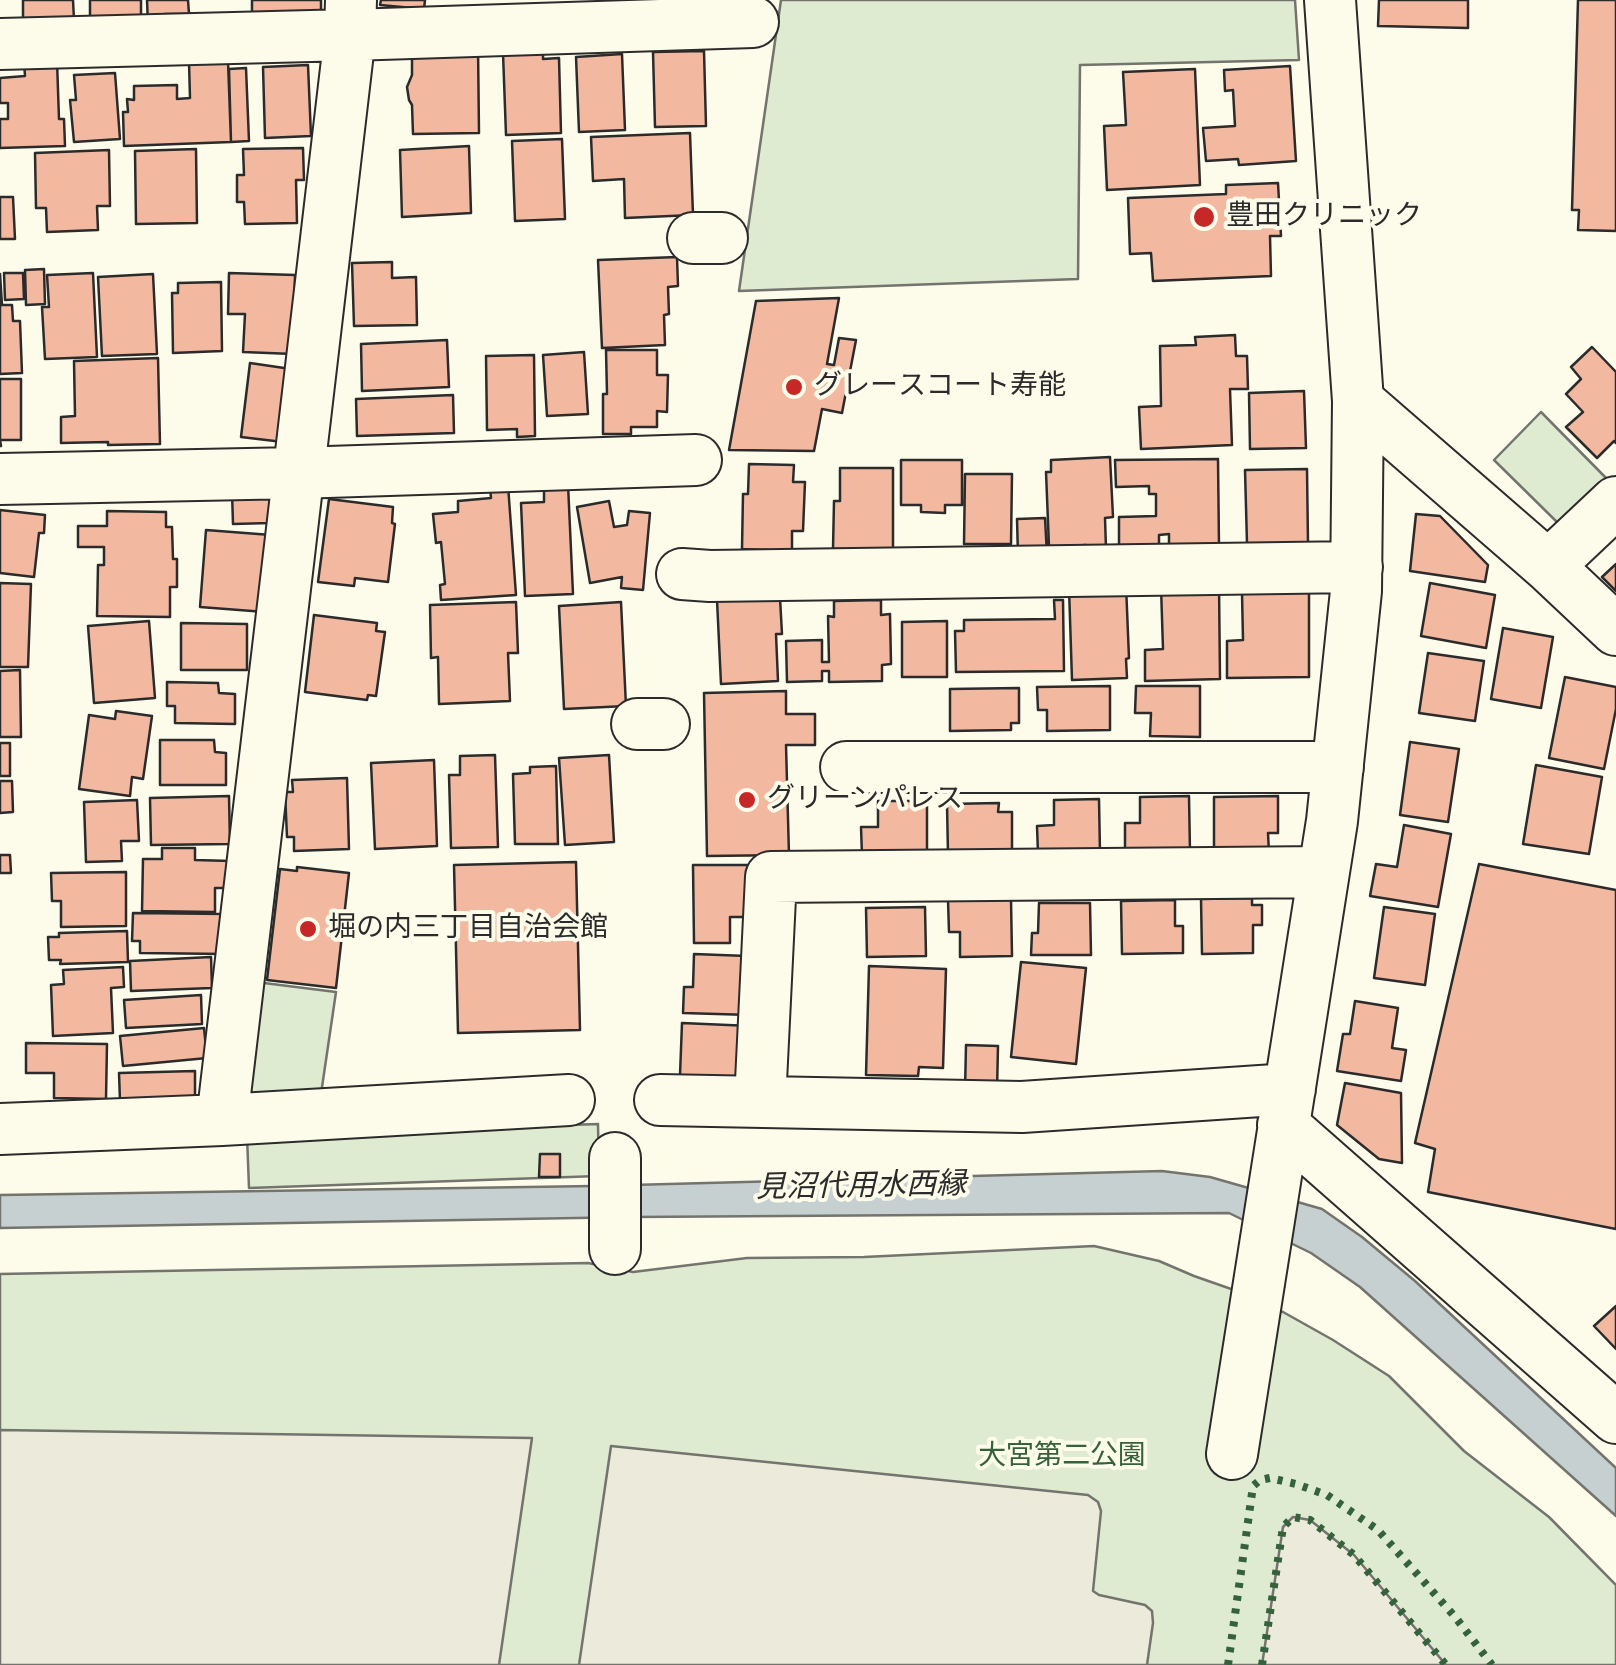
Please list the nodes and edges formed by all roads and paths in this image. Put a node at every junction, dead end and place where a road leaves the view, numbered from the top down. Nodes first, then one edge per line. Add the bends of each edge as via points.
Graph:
1 (1330, 0) edge
2 (351, 18) edge
3 (737, 22) dead end
4 (0, 44) edge
5 (1358, 401) junction
6 (684, 460) dead end
7 (297, 473) junction
8 (0, 479) edge
9 (1616, 502) edge
10 (1548, 566) junction
11 (1357, 567) junction
12 (696, 575) dead end
13 (1616, 630) edge
14 (846, 767) dead end
15 (1338, 767) junction
16 (1324, 872) junction
17 (570, 1100) dead end
18 (660, 1100) dead end
19 (760, 1102) junction
20 (222, 1120) junction
21 (1284, 1121) junction
22 (0, 1129) edge
23 (615, 1158) dead end
24 (616, 1243) dead end
25 (1616, 1418) edge
26 (1232, 1454) dead end

1 - 5 street
2 - 3 street
2 - 4 street
2 - 7 street
5 - 10 street
5 - 11 street
6 - 7 street
7 - 8 street
7 - 20 street
9 - 10 street
10 - 13 street
11 - 12 street
11 - 15 street
14 - 15 street
15 - 16 street
16 - 19 street via 770,878
16 - 21 street
17 - 20 street
18 - 19 street
19 - 21 street
20 - 22 street
21 - 25 street
21 - 26 street
23 - 24 street

